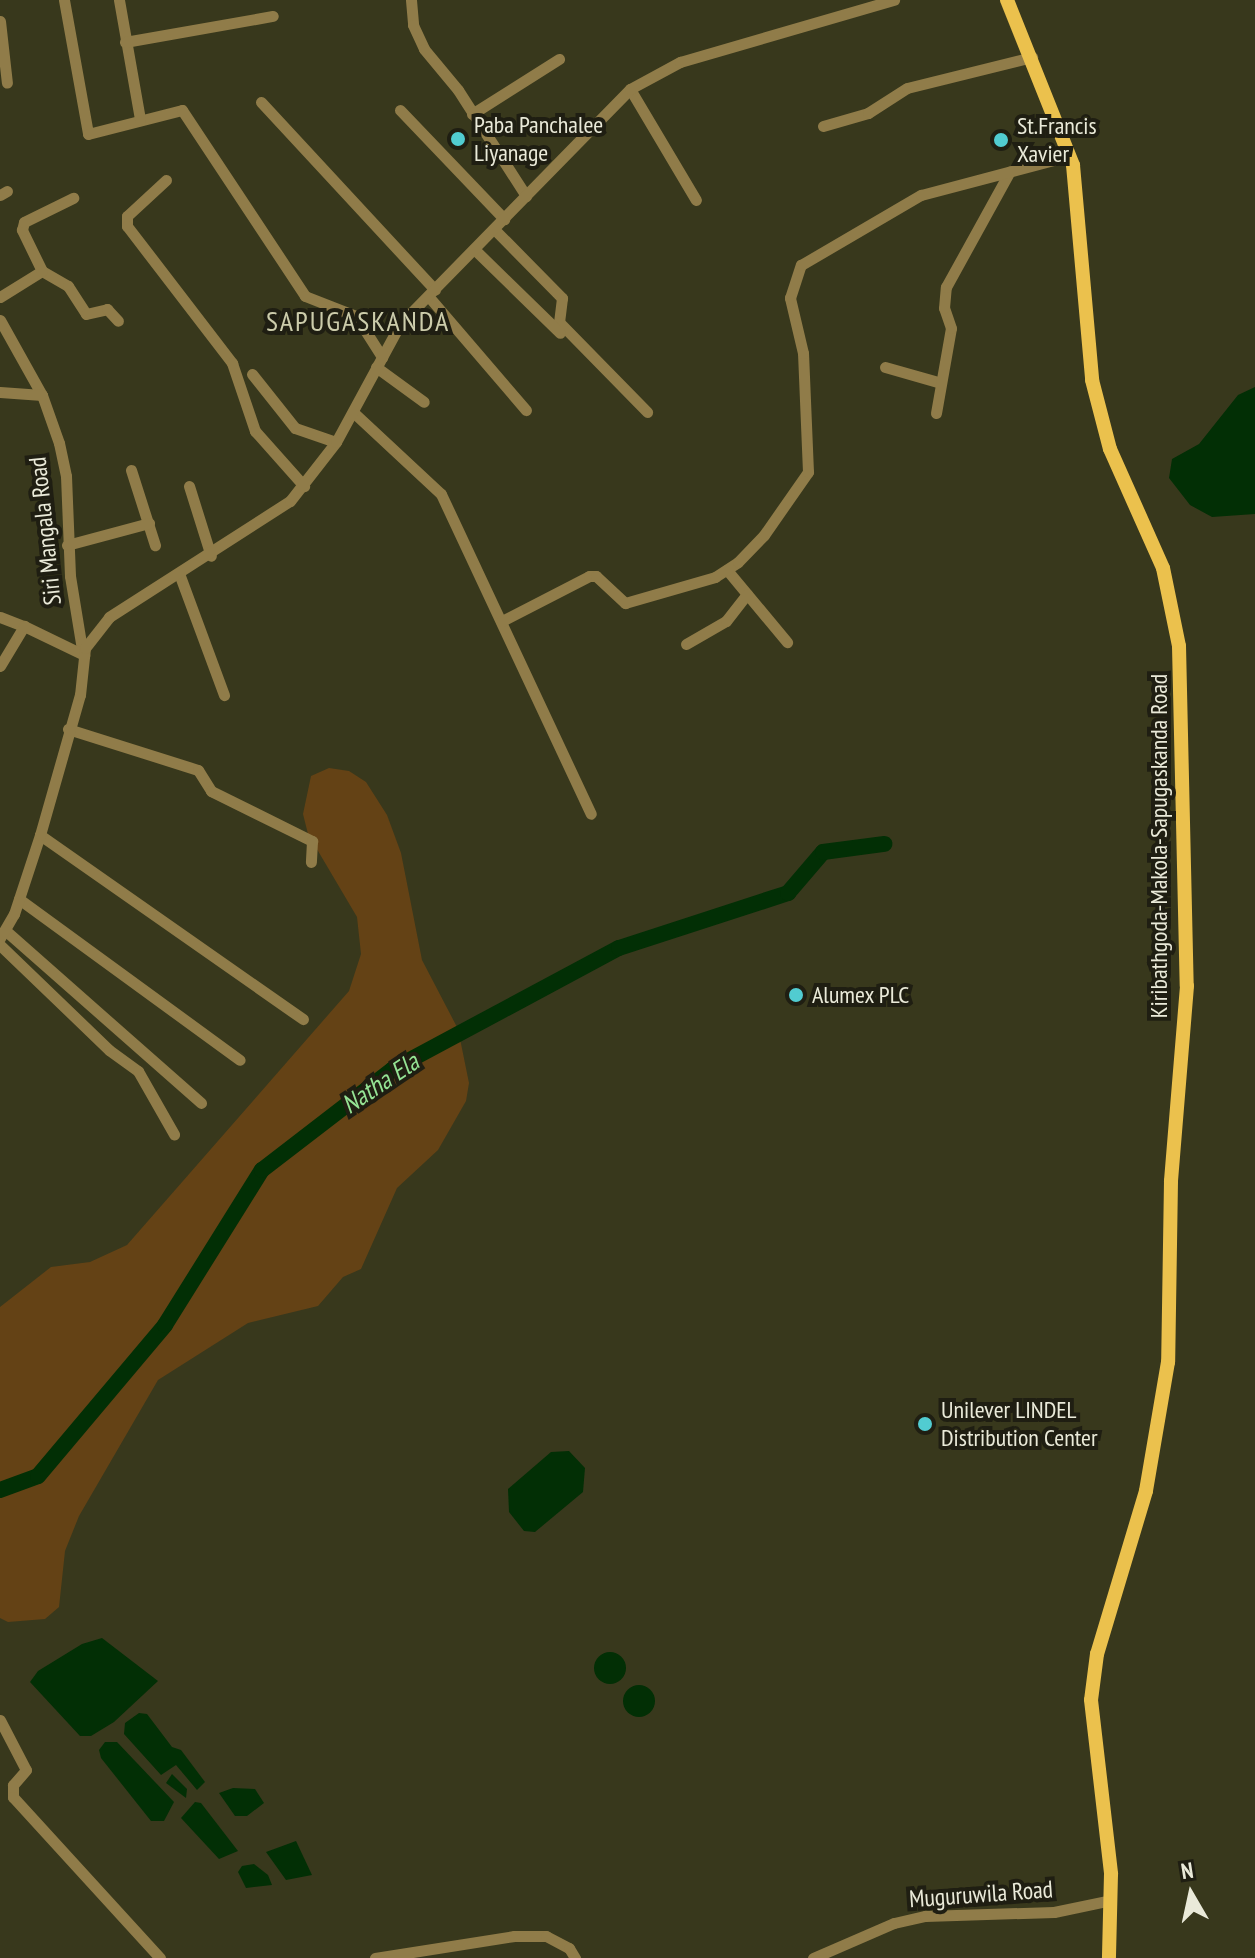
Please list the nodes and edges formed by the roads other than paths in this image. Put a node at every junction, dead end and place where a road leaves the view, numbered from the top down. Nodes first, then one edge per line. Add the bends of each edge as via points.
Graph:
1 (64, 0) edge
2 (119, 0) edge
3 (411, 0) edge
4 (838, 0) edge
5 (894, 0) edge
6 (1007, 0) edge
7 (842, 14) junction
8 (273, 16) dead end
9 (0, 21) edge
10 (125, 42) junction
11 (1032, 57) junction
12 (559, 59) dead end
13 (7, 83) dead end
14 (630, 89) junction
15 (261, 102) dead end
16 (400, 110) dead end
17 (472, 114) junction
18 (140, 119) junction
19 (823, 126) dead end
20 (1069, 156) junction
21 (1010, 171) junction
22 (166, 180) dead end
23 (526, 196) junction
24 (73, 198) dead end
25 (696, 200) dead end
26 (504, 219) junction
27 (494, 229) junction
28 (474, 249) junction
29 (42, 271) junction
30 (432, 293) junction
31 (0, 297) edge
32 (0, 320) edge
33 (118, 321) dead end
34 (379, 362) junction
35 (885, 367) dead end
36 (597, 371) dead end
37 (252, 374) dead end
38 (941, 383) junction
39 (0, 392) edge
40 (42, 395) junction
41 (424, 402) dead end
42 (526, 410) dead end
43 (353, 412) junction
44 (647, 412) dead end
45 (936, 413) dead end
46 (336, 442) junction
47 (131, 470) dead end
48 (189, 486) dead end
49 (304, 486) junction
50 (149, 523) junction
51 (67, 545) junction
52 (155, 545) dead end
53 (211, 556) junction
54 (727, 570) junction
55 (180, 576) junction
56 (747, 594) junction
57 (0, 617) edge
58 (502, 621) junction
59 (24, 626) junction
60 (787, 642) dead end
61 (686, 644) dead end
62 (84, 655) junction
63 (0, 666) edge
64 (224, 695) dead end
65 (68, 729) junction
66 (591, 814) dead end
67 (40, 835) junction
68 (311, 862) dead end
69 (19, 899) junction
70 (3, 934) edge
71 (0, 945) edge
72 (303, 1019) dead end
73 (240, 1060) dead end
74 (201, 1103) dead end
75 (174, 1134) dead end
76 (0, 1720) edge
77 (1111, 1900) junction
78 (160, 1958) edge
79 (375, 1958) edge
80 (575, 1958) edge
81 (813, 1958) edge
82 (1109, 1958) edge

1 - 18 street via 88,134
2 - 10 street
3 - 17 street via 413,25 424,49
4 - 7 street
5 - 7 street
6 - 11 main road, Kiribathgoda-Makola-Sapugaskanda Road
7 - 14 street via 680,62
8 - 10 street
9 - 13 street
10 - 18 street
11 - 19 street via 907,88 858,117
11 - 20 main road, Kiribathgoda-Makola-Sapugaskanda Road
12 - 17 street
14 - 23 street
14 - 25 street
15 - 30 street
16 - 26 street
17 - 23 street
18 - 34 street via 182,110 305,296 356,316
20 - 21 street
20 - 77 main road, Kiribathgoda-Makola-Sapugaskanda Road via 1101,417 1163,568 1176,617 1185,860 1187,986 1171,1181 1165,1389 1146,1491 1097,1654 1091,1700
21 - 38 street via 946,287 944,308 951,328
21 - 54 street via 953,183 900,204 801,265 790,298 803,353 808,475 764,535
22 - 49 street via 127,216 127,226 232,363 255,431
23 - 26 street
24 - 29 street via 22,226
26 - 27 street
27 - 28 street
27 - 44 street via 562,298 559,322
28 - 30 street
28 - 36 street
29 - 31 street
29 - 33 street via 68,286 86,314 107,309
30 - 34 street via 400,324
30 - 42 street
32 - 40 street, Siri Mangala Road
34 - 41 street
34 - 43 street
35 - 38 street
37 - 46 street via 295,428
38 - 45 street
39 - 40 street
40 - 51 street, Siri Mangala Road via 66,476
43 - 46 street
43 - 58 street via 441,494
46 - 49 street
47 - 50 street
48 - 53 street
49 - 53 street via 277,512
50 - 51 street
50 - 52 street
51 - 62 street, Siri Mangala Road
53 - 55 street
54 - 56 street
54 - 58 street via 625,603 596,576 589,576
55 - 62 street via 109,617
55 - 64 street
56 - 60 street
56 - 61 street via 726,621
57 - 59 street
58 - 66 street
59 - 62 street
59 - 63 street
62 - 65 street via 80,695
65 - 67 street
65 - 68 street via 198,770 211,791 312,841
67 - 69 street
67 - 72 street
69 - 70 street
69 - 73 street
70 - 74 street
71 - 75 street via 109,1050 138,1071
76 - 78 street via 26,1770 13,1785 13,1797
77 - 81 street, Muguruwila Road via 1054,1912 925,1916
77 - 82 main road, Kiribathgoda-Makola-Sapugaskanda Road
79 - 80 street via 514,1936 546,1936 569,1948

